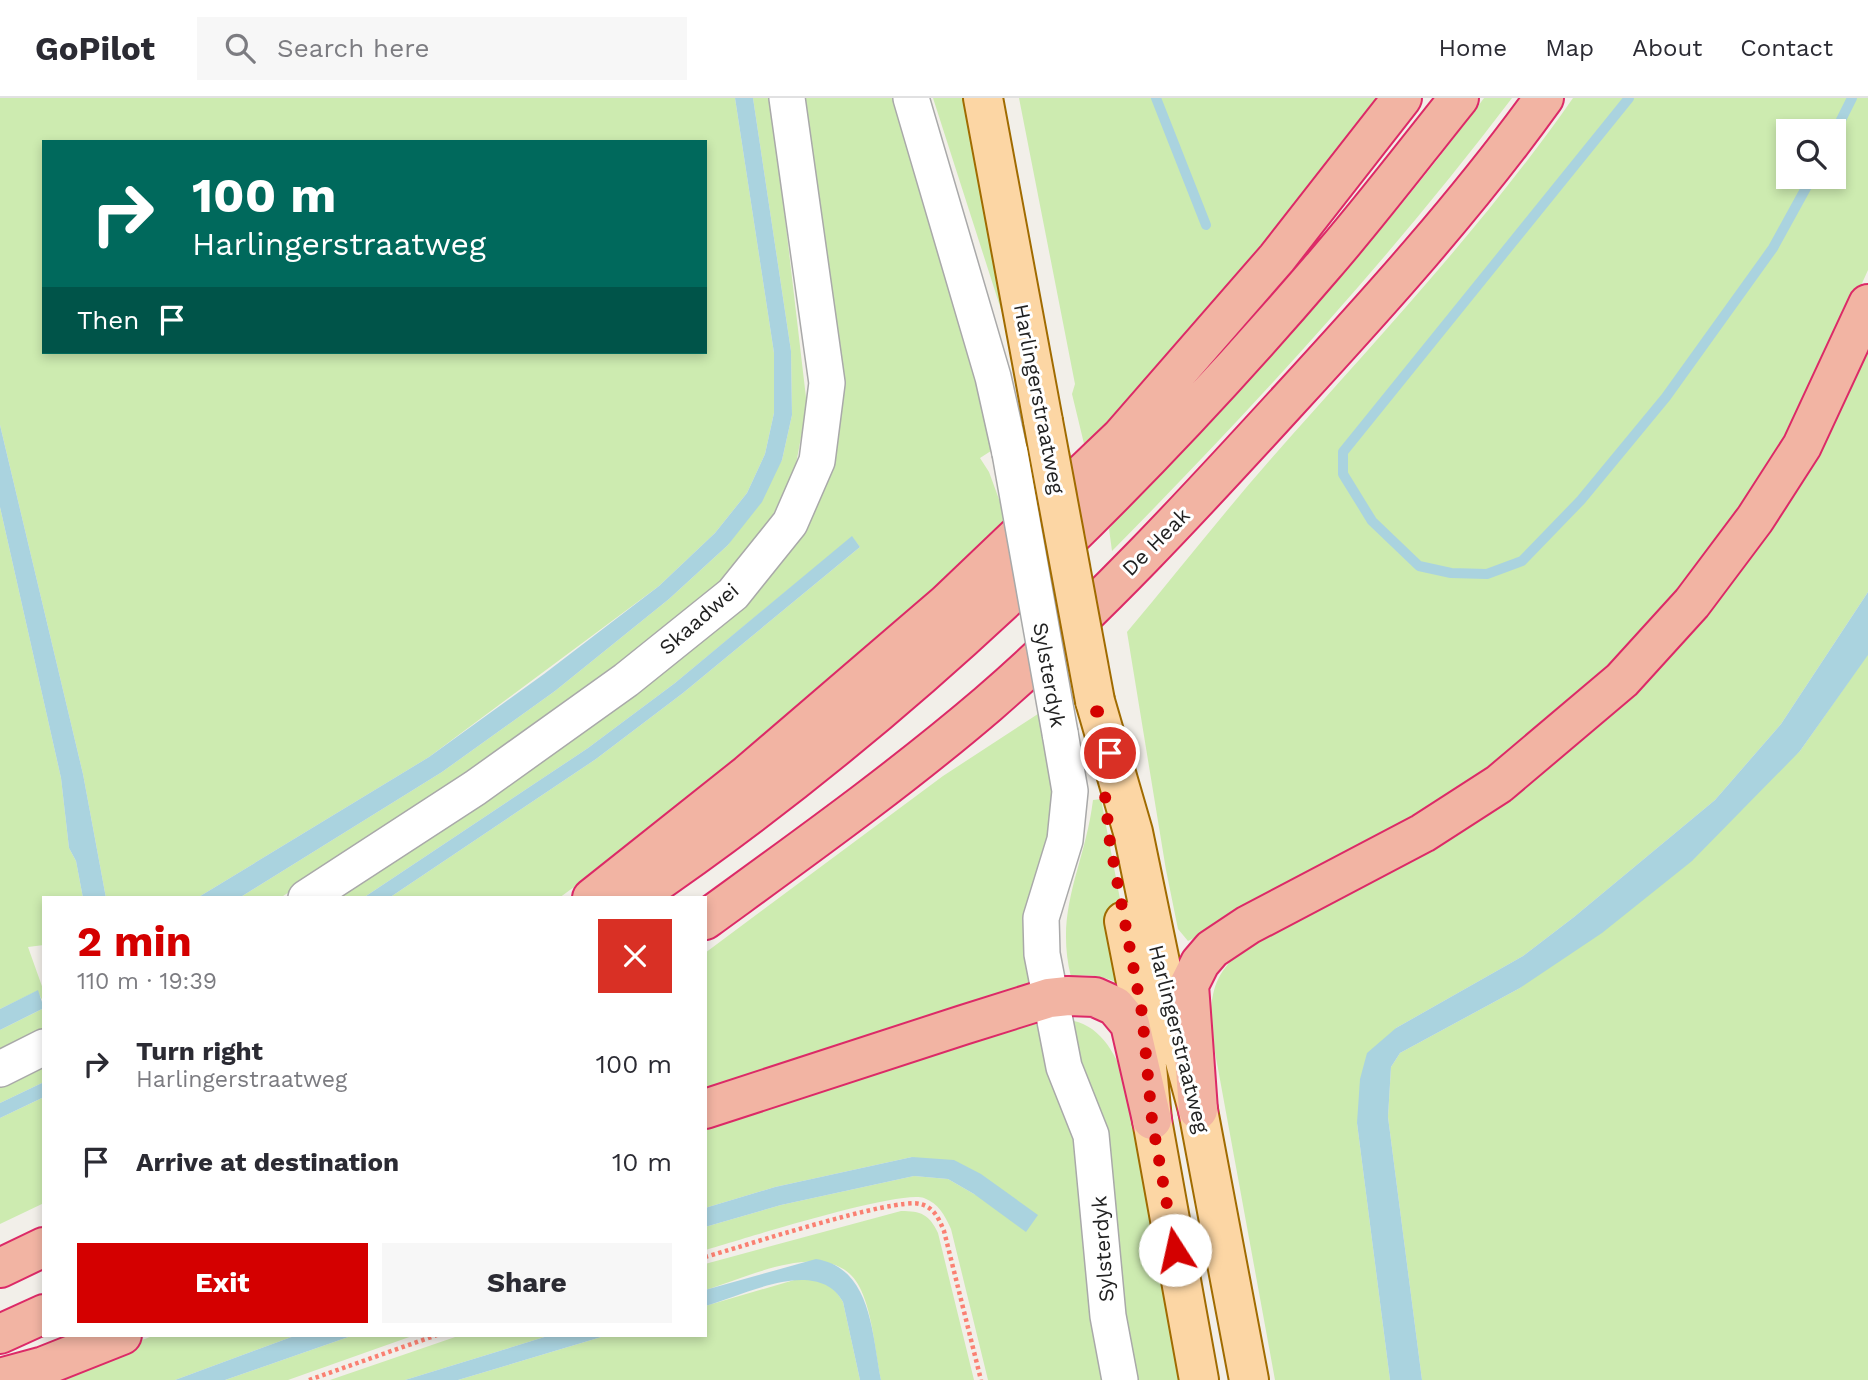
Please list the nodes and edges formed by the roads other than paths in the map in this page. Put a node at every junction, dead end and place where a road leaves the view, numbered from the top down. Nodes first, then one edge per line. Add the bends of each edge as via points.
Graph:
1 (787, 98) edge
2 (911, 98) edge
3 (983, 98) edge
4 (1402, 98) edge
5 (1459, 98) edge
6 (1544, 98) edge
7 (1868, 304) edge
8 (1095, 701) junction
9 (309, 896) edge
10 (595, 896) edge
11 (638, 896) edge
12 (707, 919) edge
13 (1049, 998) junction
14 (42, 1048) edge
15 (0, 1069) edge
16 (707, 1108) edge
17 (1198, 1110) junction
18 (1152, 1120) junction
19 (42, 1248) edge
20 (0, 1268) edge
21 (42, 1315) edge
22 (0, 1334) edge
23 (117, 1337) edge
24 (0, 1378) edge
25 (1120, 1380) edge
26 (1199, 1380) edge
27 (1249, 1380) edge

1 - 9 street, Skaadwei via 827,383 817,461 790,523 733,594 626,680 475,788
2 - 13 street, Sylsterdyk, bridge via 993,377 1070,791 1065,840 1041,918
3 - 8 main road, Harlingerstraatweg, bridge
4 - 10 highway via 1276,258 1121,437 946,604 748,774
5 - 11 highway via 1324,265 1144,464 964,639 700,853
6 - 12 highway, De Heak via 1513,142 1351,332 1170,530 988,704 853,812
7 - 17 highway via 1802,446 1755,519 1692,603 1622,680 1499,784 1423,833 1248,925 1200,962 1189,985
8 - 17 main road, Harlingerstraatweg via 1133,832 1166,991
8 - 18 main road, Harlingerstraatweg via 1110,843 1142,1013
13 - 16 highway
13 - 18 highway via 1095,998 1115,1006 1130,1024
13 - 25 street, Sylsterdyk via 1064,1067 1091,1135 1108,1316
14 - 15 street
17 - 27 main road, Harlingerstraatweg
18 - 26 main road, Harlingerstraatweg
19 - 20 highway
21 - 22 highway
23 - 24 highway

